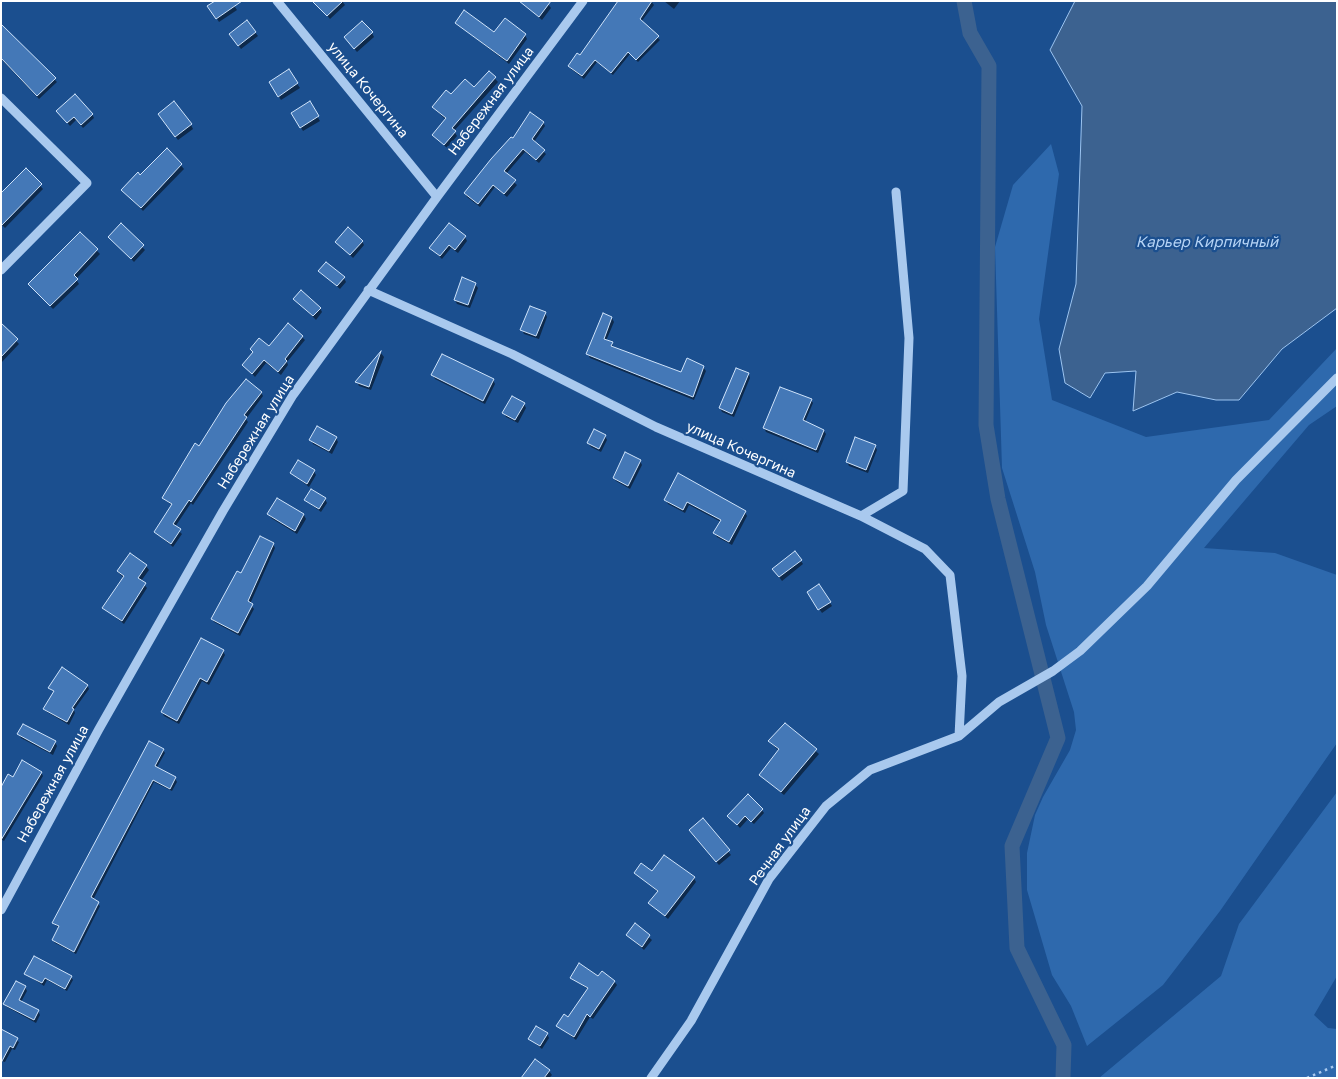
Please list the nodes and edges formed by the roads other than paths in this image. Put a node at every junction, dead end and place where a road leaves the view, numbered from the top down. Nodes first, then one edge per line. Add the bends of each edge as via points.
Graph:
1 (277, 1) edge
2 (583, 1) edge
3 (1, 98) edge
4 (896, 192) dead end
5 (437, 197) junction
6 (1, 270) edge
7 (368, 290) junction
8 (1337, 378) edge
9 (861, 516) junction
10 (959, 736) junction
11 (1, 910) edge
12 (651, 1078) edge

1 - 5 street, улица Кочергина
2 - 5 street, Набережная улица
3 - 6 street via 87,183
4 - 9 street via 909,338 903,491
5 - 7 street, Набережная улица
7 - 9 street, улица Кочергина via 512,354 656,427
7 - 11 street, Набережная улица via 294,395 223,511
8 - 10 street, Речная улица via 1236,480 1147,586 1080,651 1053,671 999,702
9 - 10 street, улица Кочергина via 925,549 950,575 962,676
10 - 12 street, Речная улица via 870,770 826,806 769,879 691,1021

